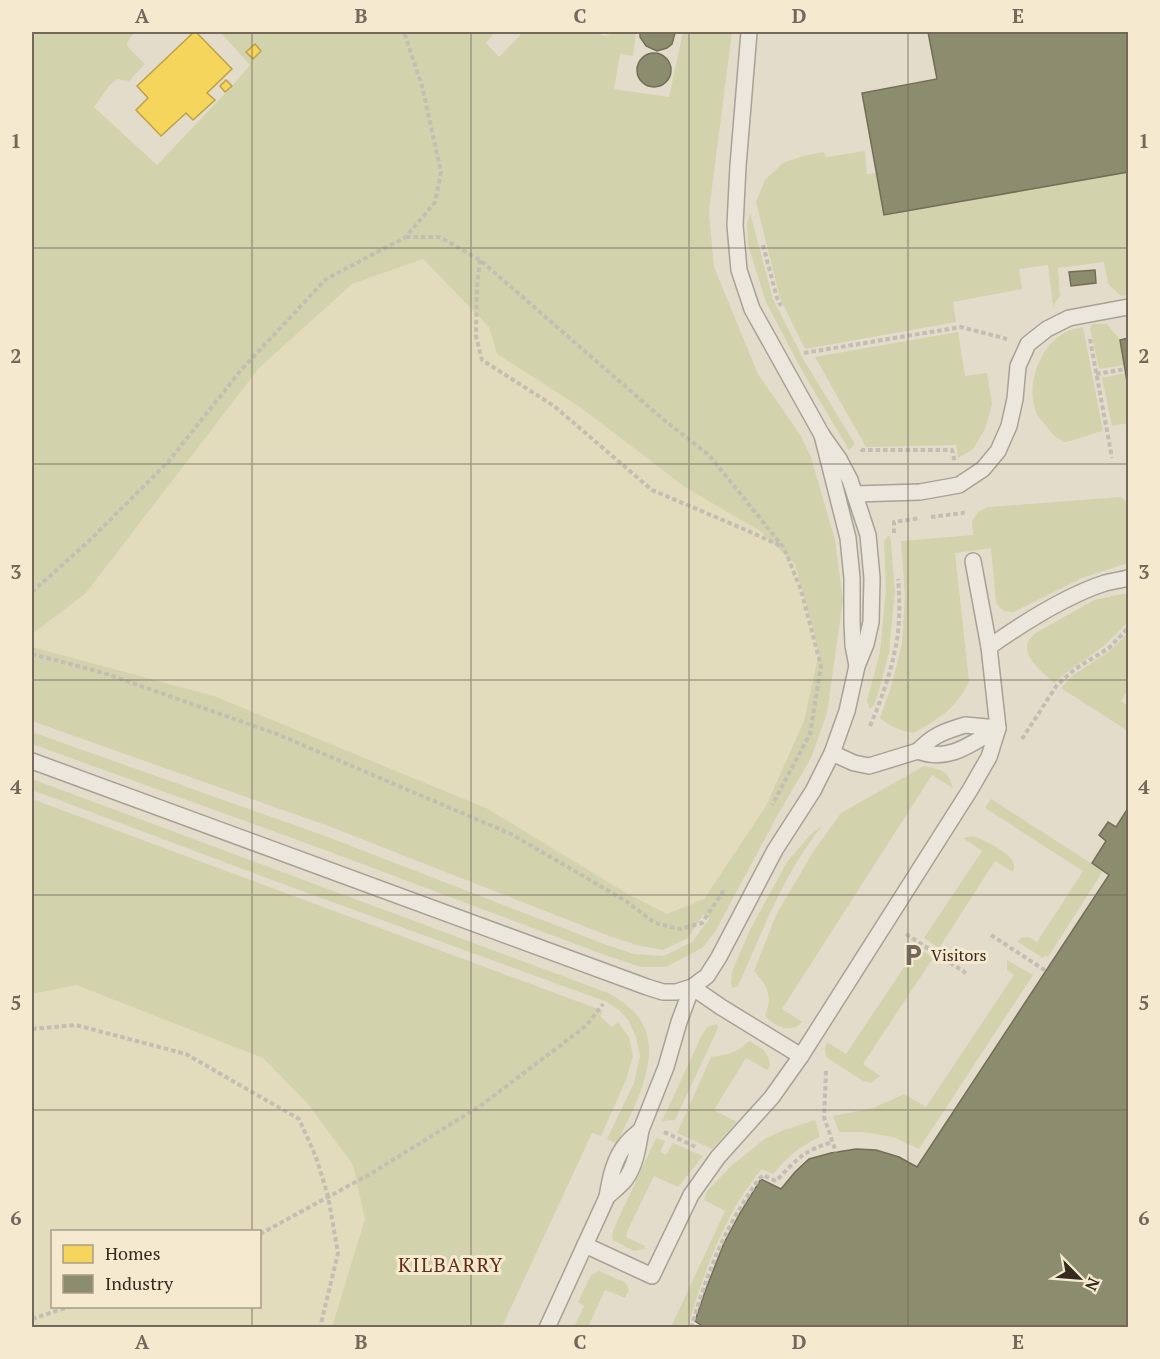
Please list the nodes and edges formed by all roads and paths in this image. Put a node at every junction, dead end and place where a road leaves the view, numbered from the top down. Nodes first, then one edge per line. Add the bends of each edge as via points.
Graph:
1 (404, 32) edge
2 (749, 32) edge
3 (406, 237) junction
4 (761, 238) dead end
5 (480, 260) junction
6 (781, 307) dead end
7 (1128, 307) edge
8 (1085, 315) junction
9 (799, 344) dead end
10 (1028, 344) junction
11 (804, 353) junction
12 (810, 362) dead end
13 (1125, 369) dead end
14 (1096, 374) junction
15 (822, 435) junction
16 (856, 440) dead end
17 (1112, 458) dead end
18 (959, 485) junction
19 (855, 494) junction
20 (894, 541) dead end
21 (784, 548) junction
22 (974, 561) dead end
23 (898, 573) dead end
24 (1128, 578) edge
25 (32, 592) edge
26 (1128, 628) edge
27 (989, 647) junction
28 (32, 654) edge
29 (858, 666) junction
30 (998, 728) junction
31 (1022, 740) dead end
32 (918, 751) junction
33 (832, 753) junction
34 (32, 761) edge
35 (854, 763) junction
36 (769, 812) dead end
37 (724, 889) dead end
38 (886, 921) junction
39 (991, 935) dead end
40 (1046, 971) dead end
41 (966, 973) dead end
42 (692, 987) junction
43 (603, 1004) dead end
44 (32, 1029) edge
45 (801, 1056) junction
46 (826, 1071) dead end
47 (642, 1126) junction
48 (833, 1142) junction
49 (836, 1152) dead end
50 (718, 1157) junction
51 (328, 1196) junction
52 (261, 1233) edge
53 (585, 1245) junction
54 (65, 1308) edge
55 (32, 1319) edge
56 (320, 1328) edge
57 (547, 1328) edge
58 (692, 1328) edge

1 - 3 path via 422,86 441,172 435,202
2 - 15 lane via 735,225 739,270 752,309
3 - 5 path via 440,237
3 - 25 path via 326,279 241,370 168,462
4 - 6 path
5 - 21 path via 709,455
5 - 21 path via 476,336 482,360 554,406 652,490
7 - 8 lane
8 - 10 lane via 1054,325
8 - 14 path
9 - 11 path
10 - 11 path via 962,327
10 - 18 lane via 1018,366 1009,426 998,451 983,469
11 - 12 path
13 - 14 path
14 - 17 path
15 - 19 lane via 839,459
15 - 29 lane via 848,538 853,645
16 - 18 path via 862,450 952,450
18 - 19 lane via 920,492
18 - 20 path via 963,513 894,522
19 - 29 lane via 868,535 872,578 871,622
21 - 36 path via 801,590 821,666 810,734
22 - 27 lane
23 - 35 path via 897,644 877,710
24 - 27 lane via 1071,598
26 - 31 path via 1109,648 1057,685
27 - 30 lane
28 - 37 path via 104,673 277,734 511,834 626,901 655,923 680,929 702,923
29 - 33 lane
30 - 32 lane via 959,751 942,755
30 - 32 lane via 965,725 935,736
30 - 38 lane via 989,757 970,790
32 - 35 lane via 869,766
33 - 35 lane
33 - 42 lane via 719,957 707,976
34 - 42 lane via 647,987 663,992
38 - 41 path
38 - 45 lane
39 - 40 path
42 - 45 lane
42 - 47 lane
43 - 51 path via 586,1026 480,1106
44 - 51 path via 76,1025 186,1054 299,1119
45 - 50 lane via 772,1097
46 - 48 path via 824,1117
47 - 50 path
47 - 53 lane via 617,1159 607,1197
48 - 49 path
48 - 58 path via 798,1157 776,1181 763,1175 759,1179 724,1240
50 - 53 lane via 691,1195 652,1276
51 - 52 path
51 - 56 path via 338,1253
53 - 57 lane
54 - 55 path

